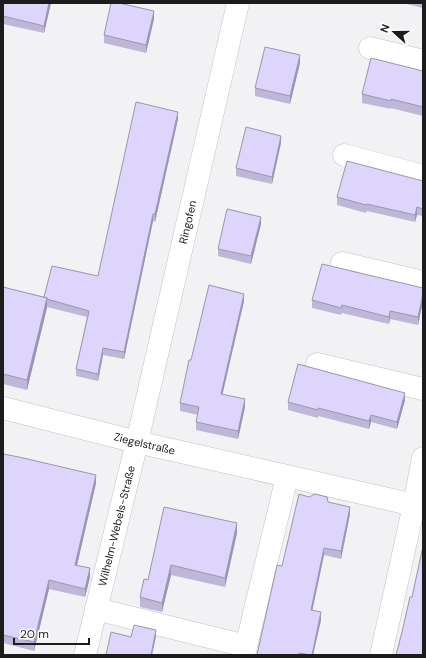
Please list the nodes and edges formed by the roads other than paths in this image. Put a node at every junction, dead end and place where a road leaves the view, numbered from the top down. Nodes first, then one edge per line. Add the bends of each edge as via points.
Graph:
1 (238, 3) edge
2 (370, 48) dead end
3 (423, 60) edge
4 (344, 155) dead end
5 (423, 176) edge
6 (342, 263) dead end
7 (423, 282) edge
8 (317, 364) dead end
9 (423, 389) edge
10 (3, 408) edge
11 (137, 442) junction
12 (423, 458) edge
13 (287, 476) junction
14 (419, 506) edge
15 (96, 609) junction
16 (245, 651) edge
17 (85, 655) edge
18 (381, 655) edge

1 - 11 street, Ringofen
2 - 3 street
4 - 5 street
6 - 7 street
8 - 9 street
10 - 11 street, Ziegelstraße
11 - 13 street, Ziegelstraße
11 - 15 street, Wilhelm-Webels-Straße
12 - 14 street
13 - 14 street, Ziegelstraße
13 - 16 street
14 - 18 street
15 - 16 street
15 - 17 street, Wilhelm-Webels-Straße

